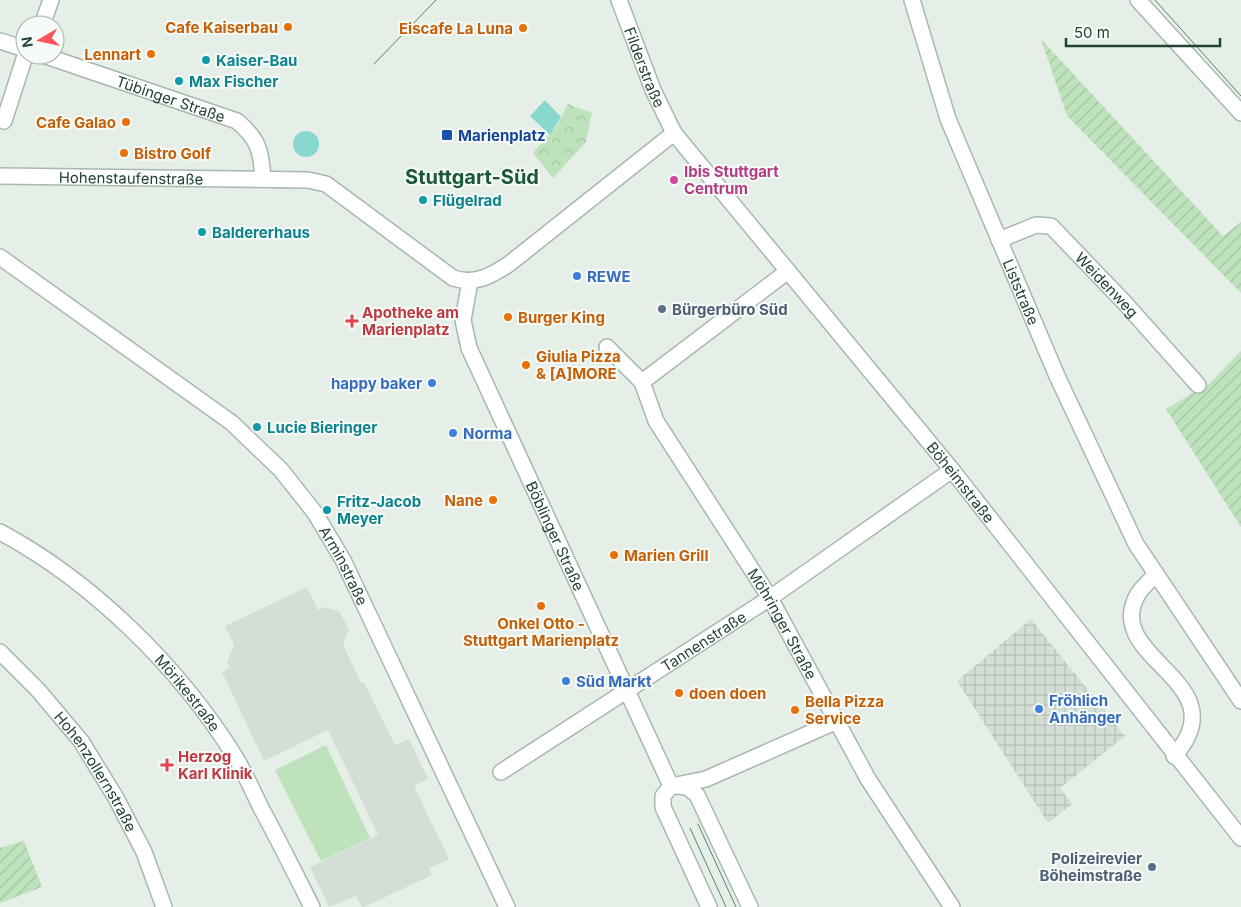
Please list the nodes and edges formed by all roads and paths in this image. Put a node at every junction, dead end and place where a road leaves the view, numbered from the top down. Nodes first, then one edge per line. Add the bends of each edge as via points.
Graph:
1 (51, 0) edge
2 (620, 0) edge
3 (912, 0) edge
4 (1138, 0) edge
5 (46, 15) edge
6 (0, 40) edge
7 (15, 45) edge
8 (65, 62) edge
9 (22, 65) edge
10 (1241, 113) edge
11 (4, 121) dead end
12 (674, 133) junction
13 (0, 176) edge
14 (263, 178) junction
15 (999, 240) junction
16 (0, 256) edge
17 (788, 271) junction
18 (470, 281) junction
19 (607, 347) dead end
20 (642, 382) junction
21 (1198, 385) dead end
22 (952, 470) junction
23 (0, 532) edge
24 (1156, 574) junction
25 (770, 598) junction
26 (0, 652) edge
27 (627, 692) junction
28 (1241, 701) edge
29 (835, 722) junction
30 (1174, 756) junction
31 (501, 772) dead end
32 (671, 786) junction
33 (1241, 838) edge
34 (164, 907) edge
35 (312, 907) edge
36 (507, 907) edge
37 (708, 907) edge
38 (750, 907) edge
39 (952, 907) edge

1 - 5 street
2 - 12 street, Filderstraße via 653,90
3 - 15 street, Liststraße via 948,119
4 - 10 street
6 - 7 street
8 - 14 street, Tübinger Straße via 237,121 256,140
9 - 11 street
12 - 17 street, Böheimstraße
12 - 18 street via 509,264 490,276
13 - 14 street, Hohenstaufenstraße
14 - 18 street via 326,184 453,278
15 - 21 street, Weidenweg via 1036,225 1051,226
15 - 24 street, Liststraße via 1094,456 1136,544
16 - 36 street, Arminstraße via 232,423 281,470 315,513 343,560
17 - 20 street
17 - 22 street, Böheimstraße
18 - 27 street, Böblinger Straße via 463,320 469,348
19 - 20 street, Möhringer Straße
20 - 25 street, Möhringer Straße via 656,421
22 - 25 street, Tannenstraße
22 - 30 street, Böheimstraße
23 - 35 street, Mörikestraße via 50,561 87,591 147,645 193,698 235,755
24 - 28 street, Liststraße
24 - 30 street via 1138,594 1134,625 1147,646 1188,682 1201,713 1198,732 1193,740
25 - 27 street, Tannenstraße
25 - 29 street, Möhringer Straße
26 - 34 street, Hohenzollernstraße via 38,690 81,741 144,852
27 - 31 street, Tannenstraße
27 - 32 street, Böblinger Straße
29 - 32 street via 706,779
29 - 39 street, Möhringer Straße via 868,779
30 - 33 street, Böheimstraße
32 - 37 street via 663,796 662,807
32 - 38 street via 687,786 697,795

